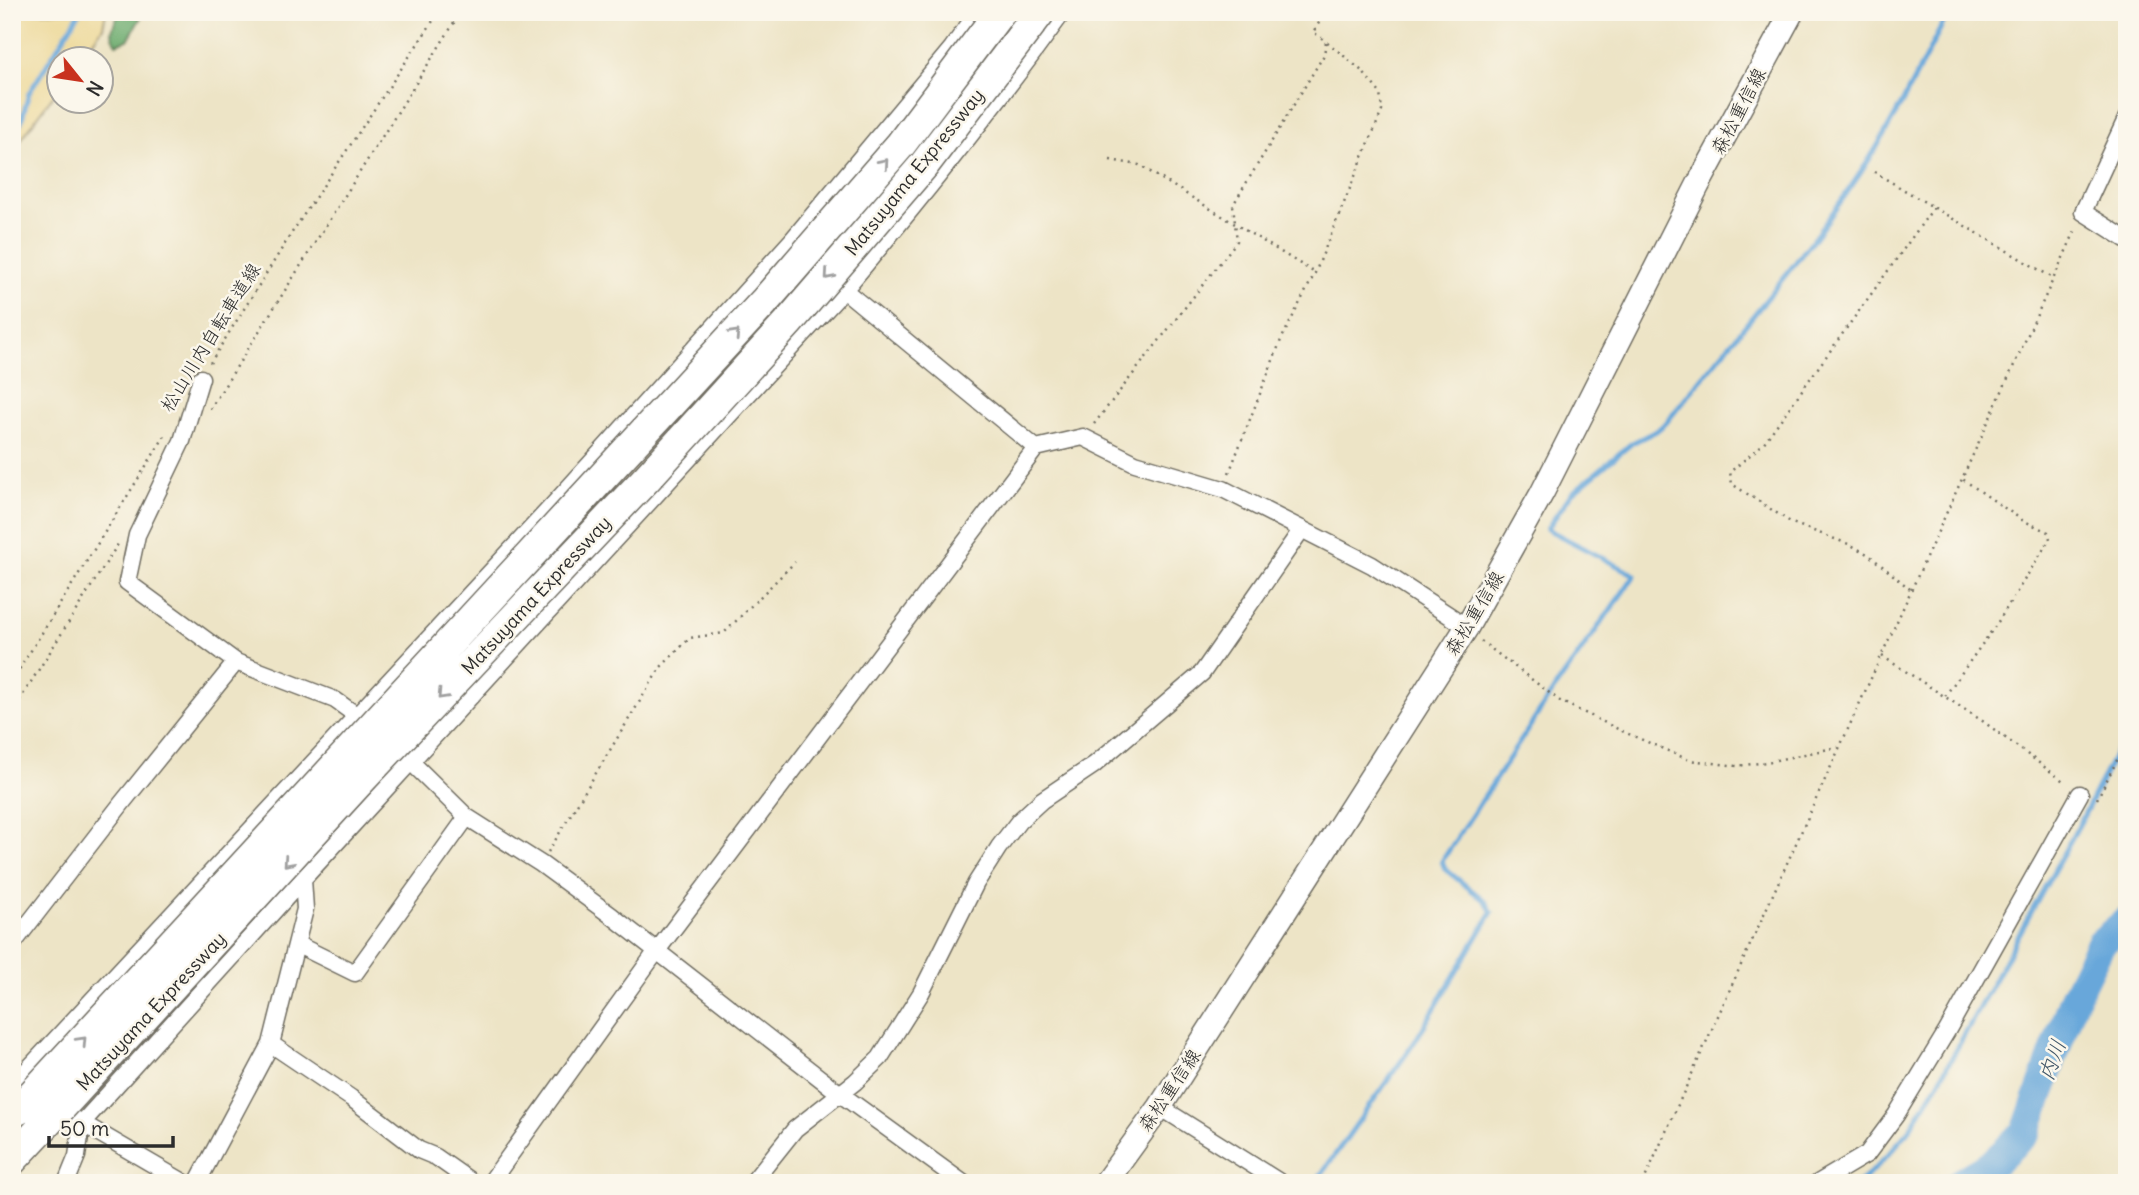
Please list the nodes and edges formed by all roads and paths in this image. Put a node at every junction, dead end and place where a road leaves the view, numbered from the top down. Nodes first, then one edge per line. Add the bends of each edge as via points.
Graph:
1 (439, 12) edge
2 (461, 12) edge
3 (978, 12) edge
4 (1000, 12) edge
5 (1040, 12) edge
6 (1063, 12) edge
7 (1326, 12) edge
8 (1792, 12) edge
9 (1326, 41) junction
10 (2127, 117) edge
11 (1110, 160) dead end
12 (1874, 172) dead end
13 (1934, 207) junction
14 (2084, 212) junction
15 (1237, 226) junction
16 (2127, 240) edge
17 (1315, 273) junction
18 (2053, 278) junction
19 (844, 290) junction
20 (201, 378) joint
21 (208, 412) dead end
22 (171, 425) dead end
23 (1083, 437) junction
24 (1036, 448) junction
25 (1961, 478) junction
26 (1223, 489) junction
27 (1302, 529) junction
28 (120, 540) dead end
29 (795, 562) dead end
30 (1910, 589) junction
31 (1467, 627) junction
32 (1882, 656) junction
33 (236, 662) junction
34 (12, 681) edge
35 (1945, 696) junction
36 (12, 712) edge
37 (356, 715) junction
38 (2127, 741) edge
39 (1838, 747) junction
40 (403, 754) junction
41 (2080, 793) junction
42 (467, 817) junction
43 (541, 864) junction
44 (303, 879) junction
45 (12, 945) edge
46 (298, 945) junction
47 (656, 952) junction
48 (271, 1044) junction
49 (839, 1093) junction
50 (15, 1097) edge
51 (1160, 1107) junction
52 (82, 1123) junction
53 (12, 1160) edge
54 (2127, 1178) edge
55 (66, 1183) edge
56 (185, 1183) edge
57 (197, 1183) edge
58 (473, 1183) edge
59 (490, 1183) edge
60 (752, 1183) edge
61 (963, 1183) edge
62 (1105, 1183) edge
63 (1281, 1183) edge
64 (1643, 1183) edge
65 (1818, 1183) edge
66 (2119, 1183) edge

1 - 20 path, 松山川内自転車道線
2 - 21 path
3 - 37 street via 792,240
50 -> 4 highway, Matsuyama Expressway, bridge via 764,302 901,144
5 -> 40 highway, Matsuyama Expressway, bridge via 925,165
6 - 19 street via 943,172
7 - 9 path via 1313,32
8 - 31 main road, 森松重信線 via 1698,185 1542,493
9 - 15 path via 1324,55 1233,205
9 - 17 path via 1380,93 1382,111
10 - 14 street
11 - 15 path via 1139,165
12 - 13 path
13 - 18 path
13 - 30 path via 1763,444 1730,472 1732,484 1758,502 1792,523 1860,550
14 - 16 street
14 - 18 path
15 - 17 path
15 - 23 path via 1237,241 1229,253
17 - 26 path via 1281,340
18 - 25 path
19 - 24 street
19 - 40 street
20 - 33 street via 182,441 137,536 127,582
22 - 34 path, 松山川内自転車道線
23 - 24 street
23 - 26 street via 1135,463
24 - 47 street
25 - 30 path
25 - 35 path via 2022,520 2048,532 2050,539
26 - 27 street
27 - 31 street via 1372,565
27 - 49 street via 1202,673 1094,765 1019,821 976,883 921,993 880,1058
28 - 36 path
29 - 43 path via 724,633 690,638 660,668
30 - 32 path
31 - 39 path via 1560,701 1689,760 1737,765
31 - 51 main road, 森松重信線
32 - 35 path
32 - 39 path
33 - 37 street via 335,700
33 - 45 street
35 - 41 path
37 - 40 street
37 - 50 street
38 - 41 path via 2094,805
39 - 64 path
40 - 42 street
40 - 44 street
40 -> 53 highway, Matsuyama Expressway, bridge
41 - 65 street via 1896,1115 1867,1154
42 - 43 street
42 - 46 street via 355,973
43 - 47 street
44 - 46 street via 305,909
44 - 52 street
46 - 48 street
47 - 49 street
47 - 59 street
48 - 57 street
48 - 58 street
49 - 60 street via 795,1129
49 - 61 street
50 - 52 street
51 - 62 main road, 森松重信線
51 - 63 street
52 - 55 street via 77,1156
52 - 56 street
54 - 66 path

